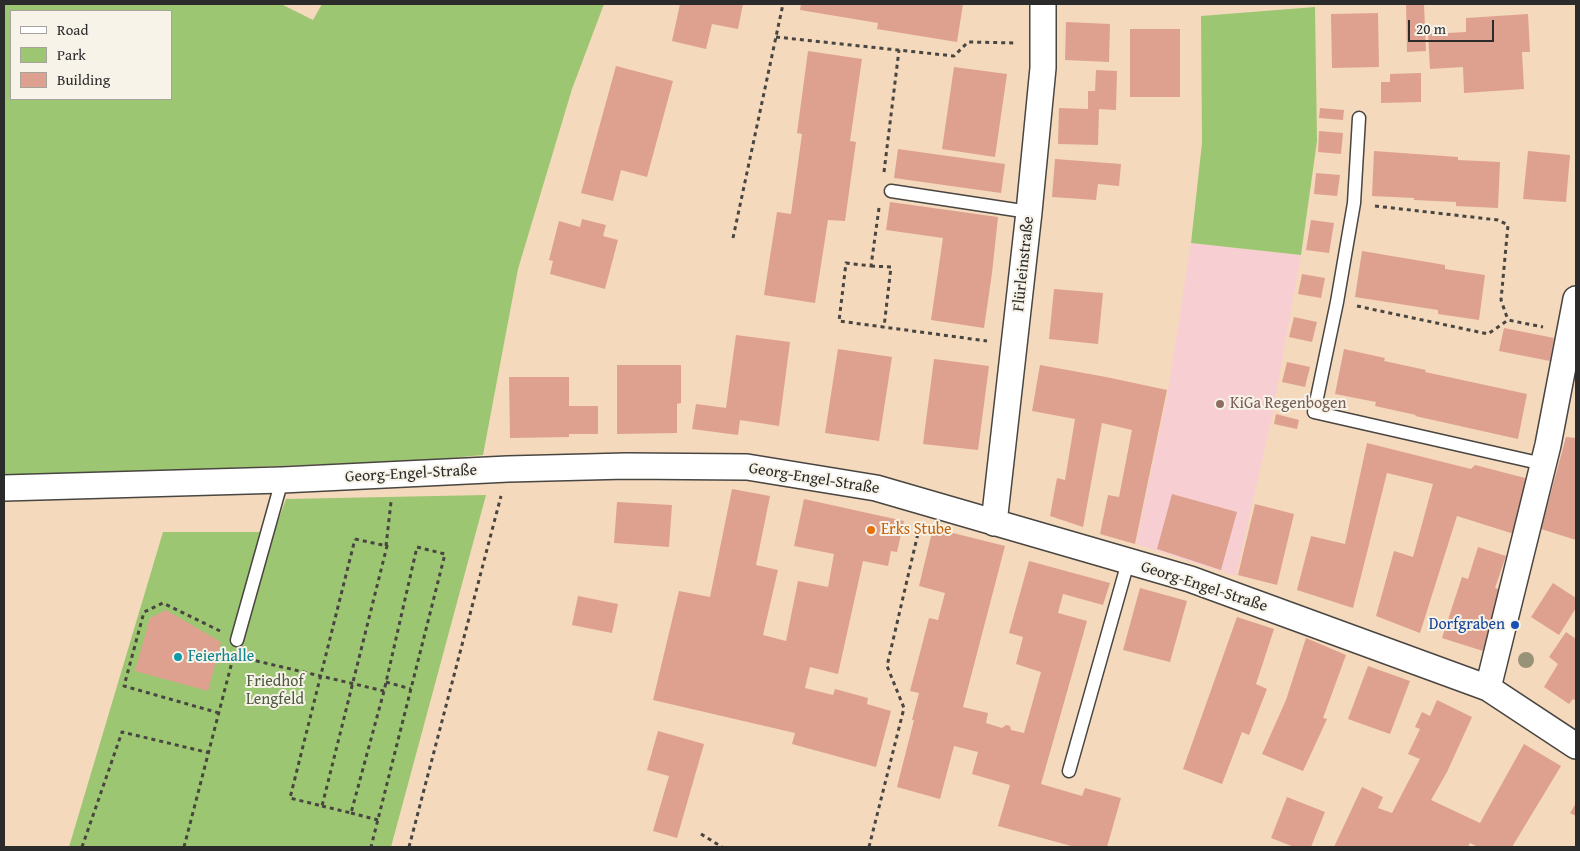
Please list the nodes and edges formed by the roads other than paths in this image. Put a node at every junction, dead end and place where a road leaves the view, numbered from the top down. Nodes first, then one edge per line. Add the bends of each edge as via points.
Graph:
1 (1043, 4) edge
2 (1359, 118) dead end
3 (891, 191) dead end
4 (1029, 212) junction
5 (1576, 300) edge
6 (1543, 464) junction
7 (282, 480) junction
8 (4, 488) edge
9 (994, 523) junction
10 (1128, 562) junction
11 (237, 640) road end
12 (1488, 688) junction
13 (1576, 746) edge
14 (1069, 771) dead end

1 - 4 street, Flürleinstraße via 1043,68
2 - 6 lane via 1354,203 1314,412
3 - 4 lane
4 - 9 street, Flürleinstraße
5 - 6 street
6 - 12 street
7 - 8 street, Georg-Engel-Straße
7 - 9 street, Georg-Engel-Straße via 603,466 747,467 876,488
7 - 11 lane
9 - 10 street, Georg-Engel-Straße
10 - 12 street, Georg-Engel-Straße via 1190,579
10 - 14 lane
12 - 13 street, Georg-Engel-Straße

